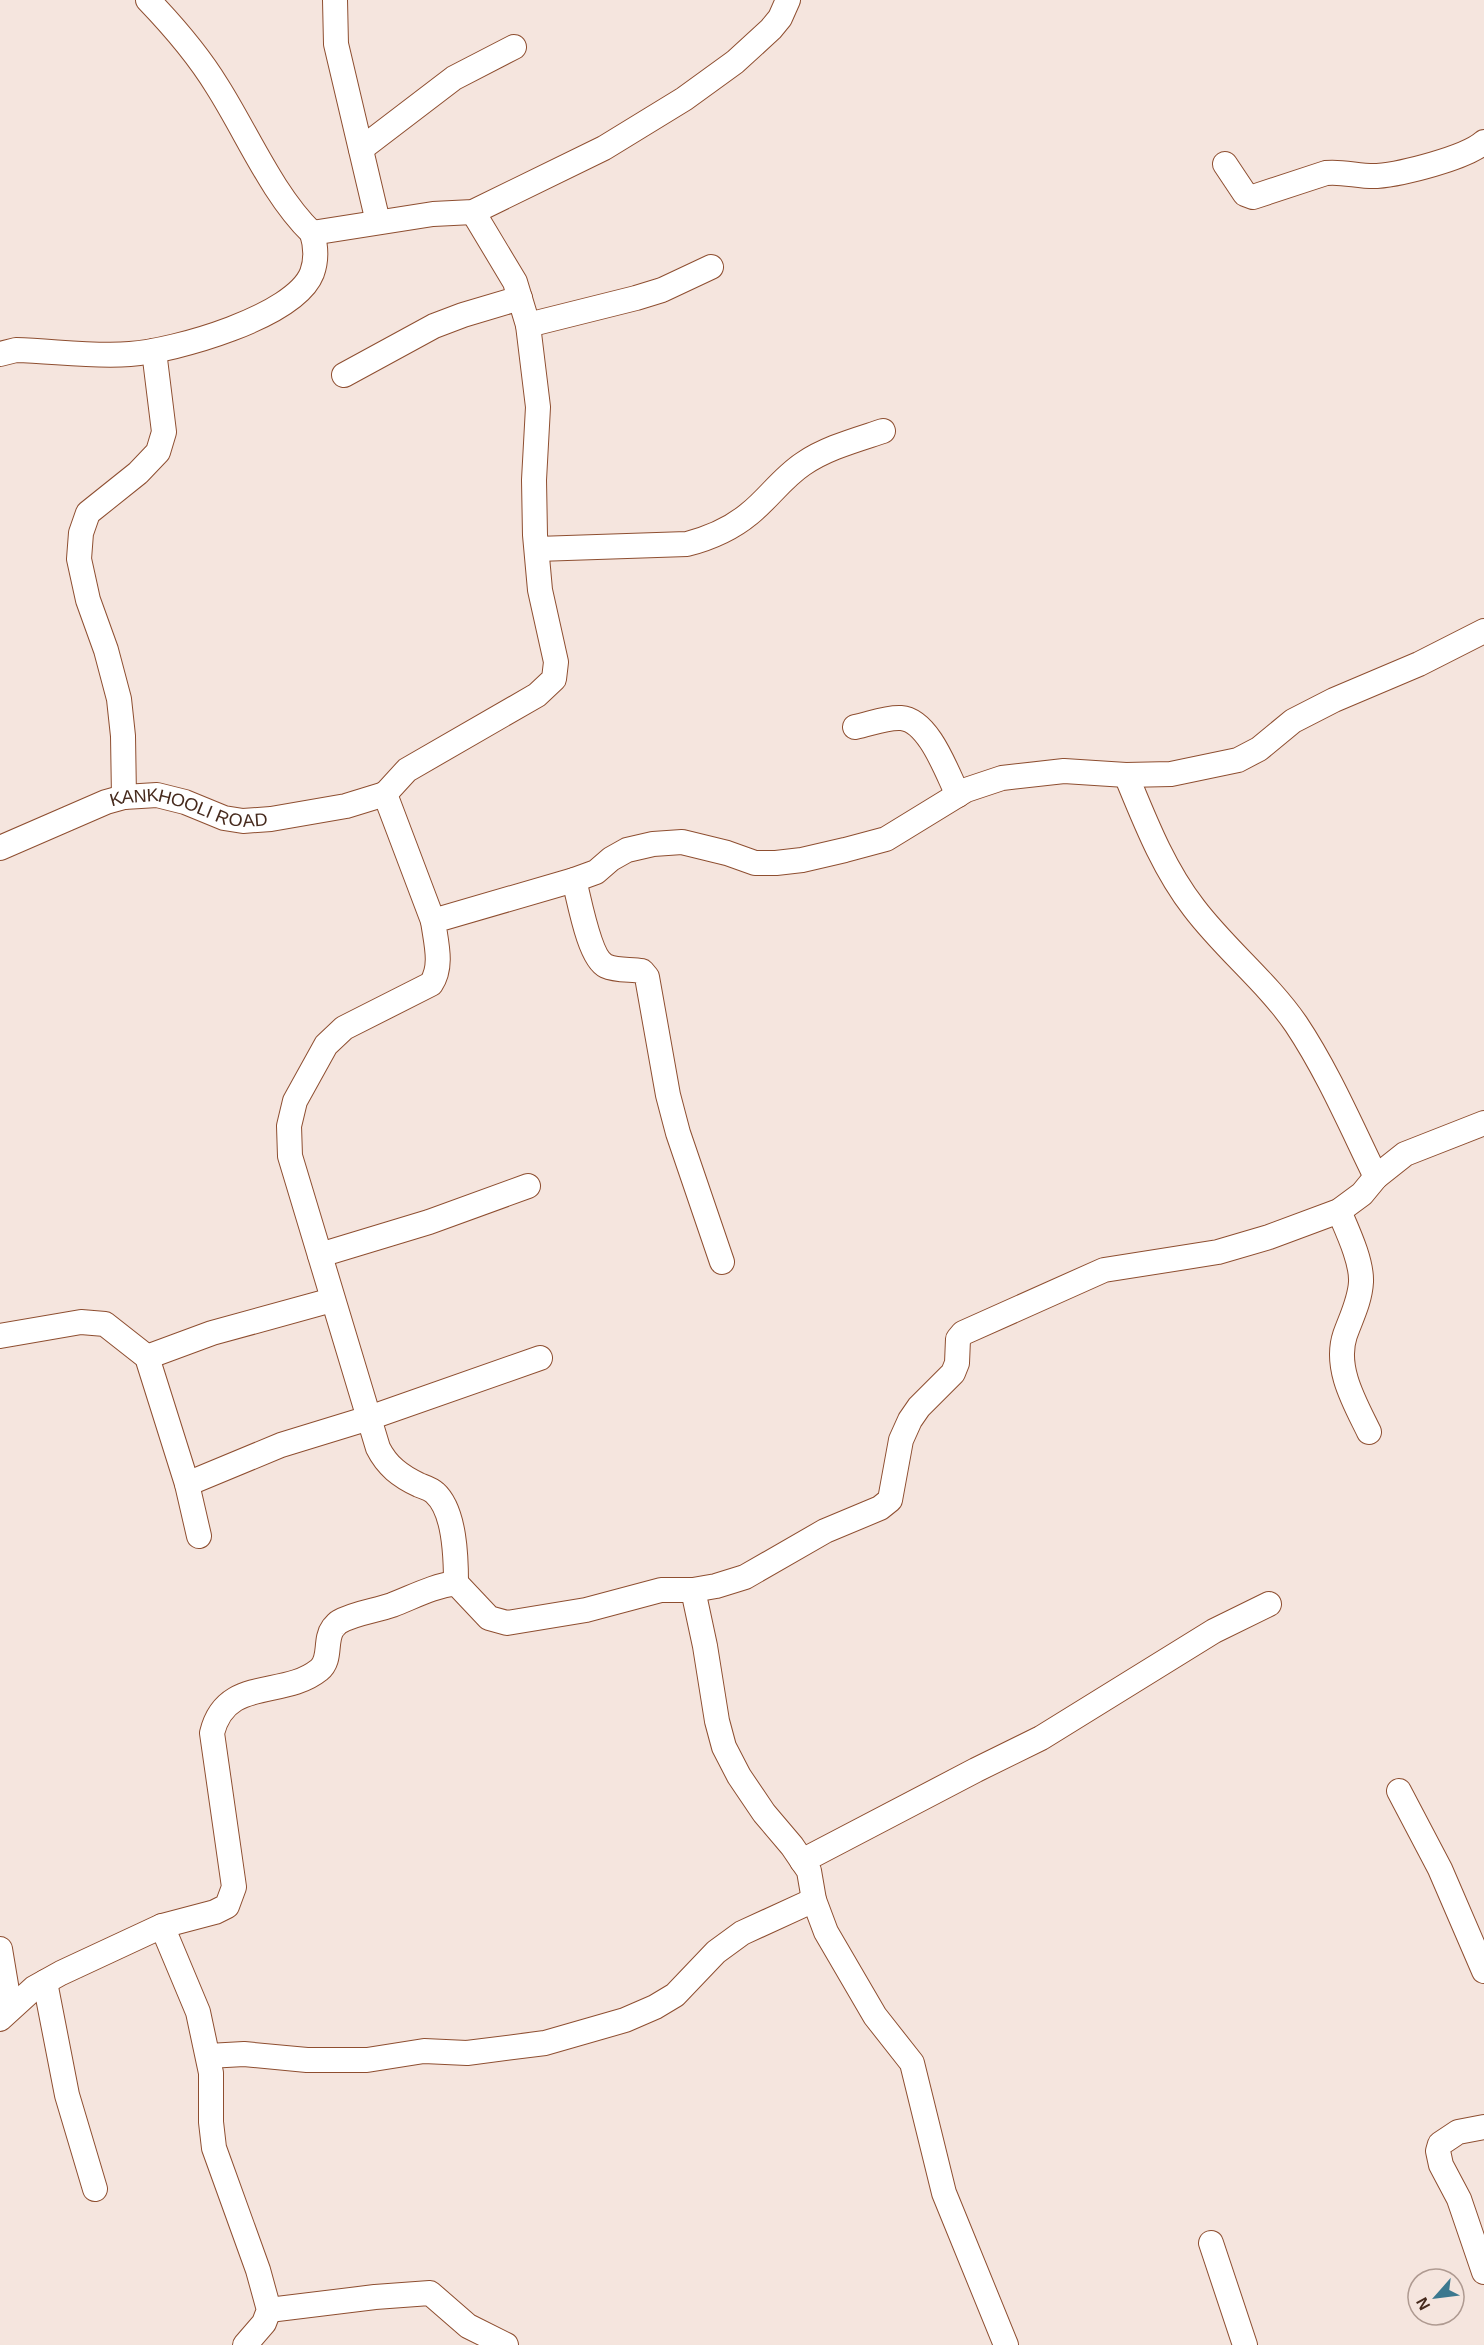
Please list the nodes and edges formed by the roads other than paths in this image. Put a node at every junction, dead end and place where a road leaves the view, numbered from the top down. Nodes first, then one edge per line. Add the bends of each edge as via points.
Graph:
1 (148, 0) edge
2 (335, 0) edge
3 (788, 0) edge
4 (514, 48) dead end
5 (1484, 142) edge
6 (361, 149) junction
7 (1225, 164) dead end
8 (473, 212) junction
9 (378, 222) junction
10 (312, 232) junction
11 (711, 267) dead end
12 (520, 298) junction
13 (528, 325) junction
14 (154, 351) junction
15 (0, 354) edge
16 (344, 375) dead end
17 (883, 430) dead end
18 (537, 549) junction
19 (1484, 630) edge
20 (855, 727) dead end
21 (1126, 775) junction
22 (385, 794) junction
23 (958, 795) junction
24 (124, 797) junction
25 (0, 848) edge
26 (574, 880) junction
27 (433, 921) junction
28 (1484, 1123) edge
29 (1376, 1177) junction
30 (528, 1186) dead end
31 (1340, 1211) junction
32 (320, 1256) junction
33 (722, 1262) dead end
34 (332, 1300) junction
35 (0, 1336) edge
36 (147, 1357) junction
37 (540, 1358) dead end
38 (369, 1418) junction
39 (1369, 1432) dead end
40 (187, 1484) junction
41 (199, 1536) dead end
42 (456, 1582) junction
43 (693, 1590) junction
44 (1269, 1604) dead end
45 (1399, 1791) dead end
46 (802, 1861) junction
47 (814, 1900) junction
48 (162, 1926) junction
49 (0, 1949) edge
50 (1484, 1971) edge
51 (45, 1982) junction
52 (5, 2014) edge
53 (208, 2056) junction
54 (1484, 2127) edge
55 (95, 2189) dead end
56 (1211, 2243) dead end
57 (1484, 2272) edge
58 (269, 2310) junction
59 (244, 2345) edge
60 (506, 2345) edge
61 (1006, 2345) edge
62 (1245, 2345) edge

1 - 10 street via 216,84 281,194
2 - 6 street via 336,44
3 - 8 street via 771,29 735,62 684,99 604,148
4 - 6 street via 454,78
5 - 7 street via 1467,154 1418,167 1379,176 1326,173 1253,197 1245,194
6 - 9 street
8 - 9 street
8 - 12 street
9 - 10 street
10 - 14 street via 316,248 312,274 279,307 231,330
11 - 13 street via 662,290
12 - 13 street
12 - 16 street via 434,327
13 - 18 street via 538,407 534,480
14 - 15 street via 129,355 16,350
14 - 24 street via 164,432 158,452 87,513 79,559 119,699
17 - 18 street via 810,460 750,514 705,539 687,544
18 - 22 street via 540,590 556,662 554,679 537,695 407,770
19 - 21 street via 1293,721 1238,760 1171,774
20 - 23 street via 888,719 914,722 934,746
21 - 23 street via 1034,773 1002,778
21 - 29 street via 1168,869 1194,908 1296,1024
22 - 24 street, KANKHOOLI ROAD via 346,806 243,821 157,795
22 - 27 street
23 - 26 street via 886,839 813,857 755,863 682,842 653,844 627,850 596,872
24 - 25 street, KANKHOOLI ROAD
26 - 27 street
26 - 33 street via 592,947 601,963 642,971 647,977 675,1123
27 - 32 street via 438,961 437,975 431,984 344,1028 326,1045 295,1101 289,1126 290,1156
28 - 29 street via 1405,1154
29 - 31 street
30 - 32 street
31 - 39 street via 1362,1279 1341,1355 1345,1376
31 - 43 street via 1218,1252 1104,1270 969,1329 958,1339 953,1373 910,1420 890,1500 825,1531 745,1577
32 - 34 street
34 - 36 street via 212,1333
34 - 38 street
35 - 36 street via 81,1322 105,1324
36 - 40 street
37 - 38 street
38 - 40 street via 281,1445
38 - 42 street via 385,1462 435,1493 444,1506 456,1556
40 - 41 street
42 - 43 street via 489,1618 507,1623 586,1610 661,1590
42 - 48 street via 338,1622 331,1630 321,1669 307,1678 247,1694 222,1709 212,1733 234,1887 227,1906
43 - 46 street via 724,1748 764,1813
44 - 46 street via 1214,1631 1041,1738
45 - 50 street via 1440,1869
46 - 47 street
47 - 53 street via 742,1933 716,1952 675,1995 655,2007 625,2020 545,2043 468,2053 424,2051 367,2060
47 - 61 street via 826,1932 874,2016 912,2063 944,2193
48 - 51 street
48 - 53 street via 198,2012
49 - 52 street
51 - 52 street
51 - 55 street via 67,2095
53 - 58 street via 214,2148
54 - 57 street via 1458,2132 1440,2144 1438,2151
56 - 62 street
58 - 59 street via 264,2323
58 - 60 street via 430,2294 468,2326

